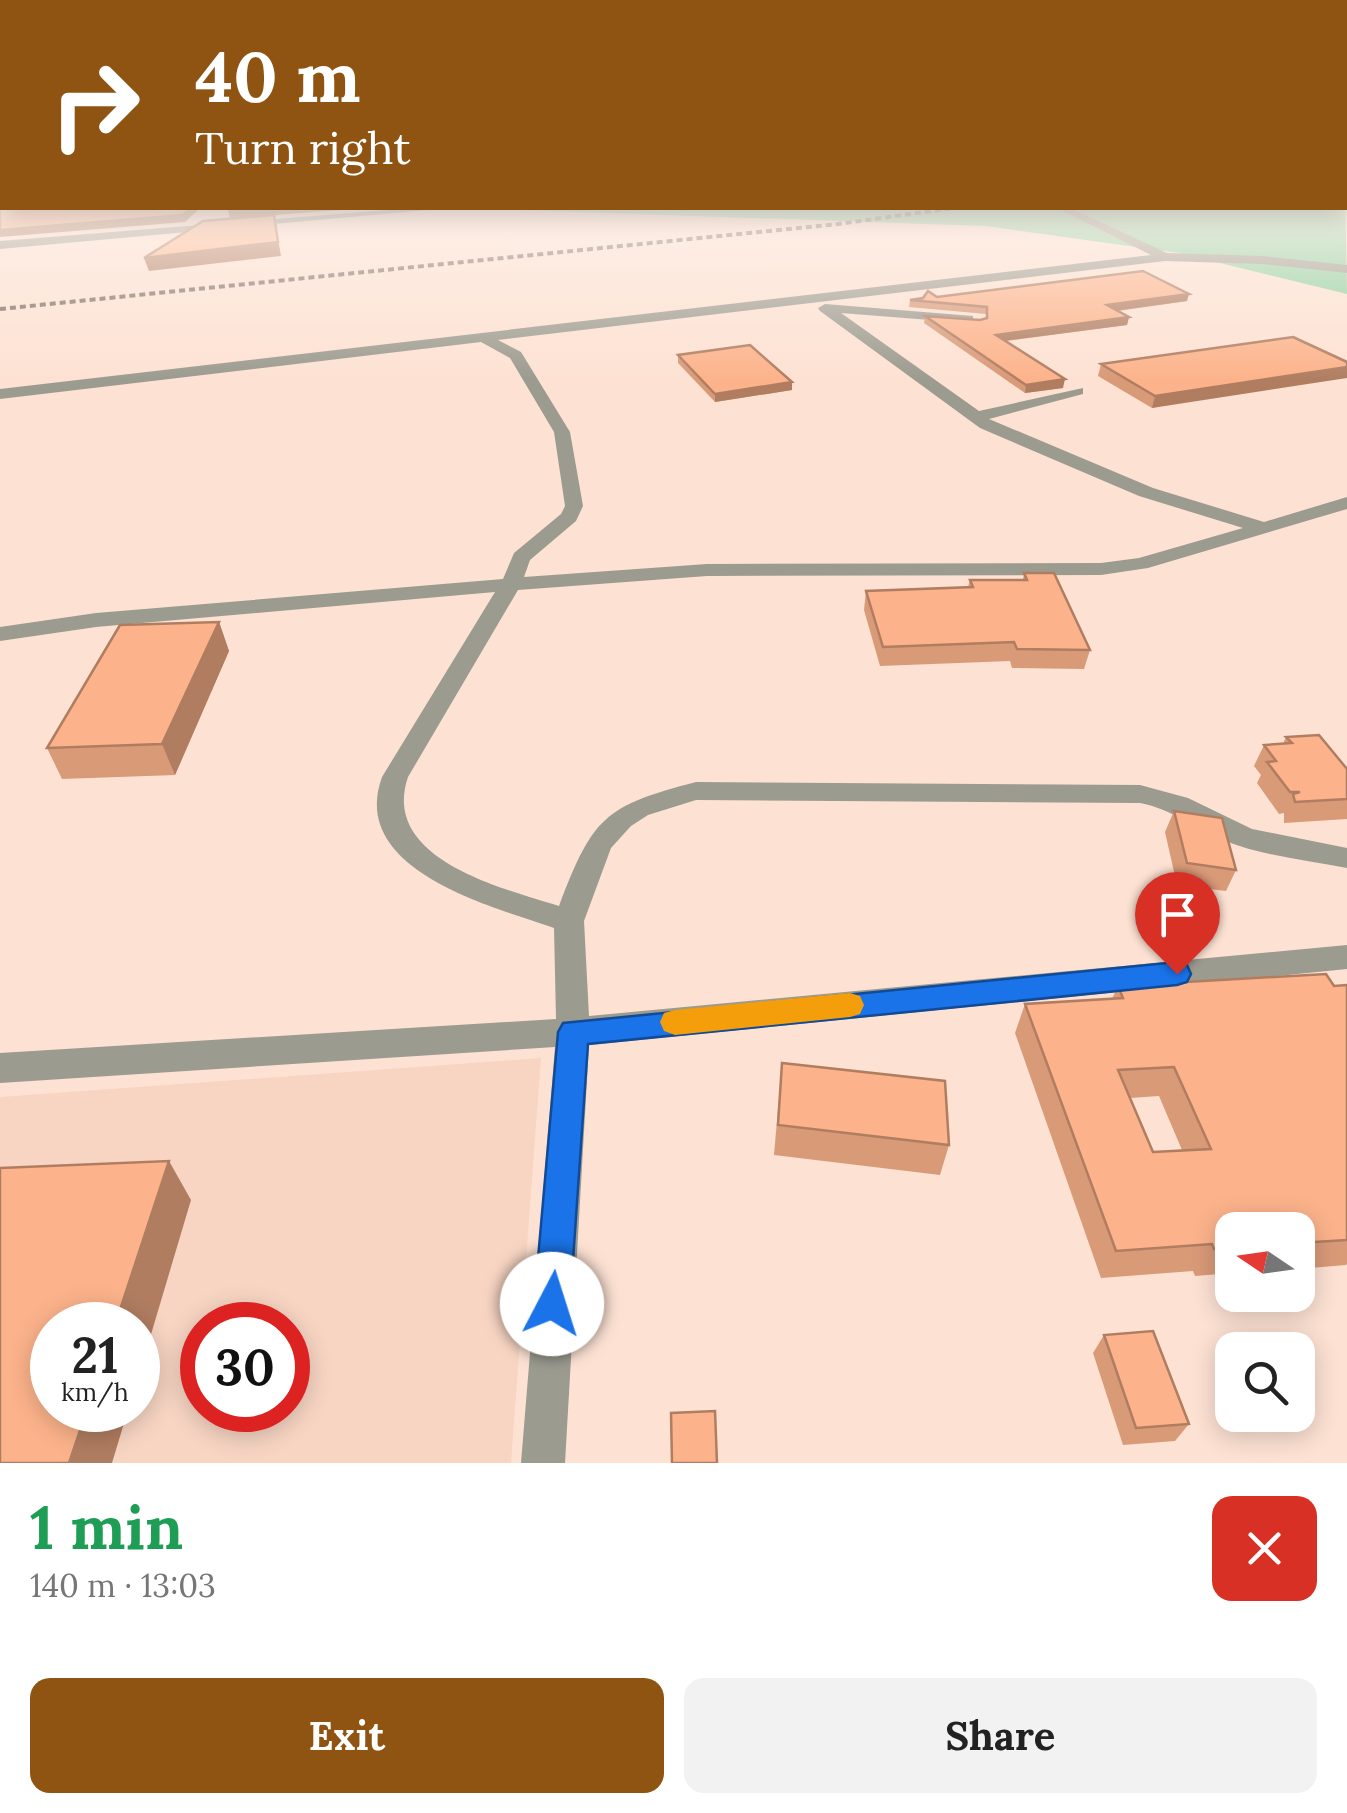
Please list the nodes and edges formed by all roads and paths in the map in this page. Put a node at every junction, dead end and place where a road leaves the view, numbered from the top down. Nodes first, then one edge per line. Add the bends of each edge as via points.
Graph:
1 (1138, 244) edge
2 (1165, 257) junction
3 (1347, 268) edge
4 (794, 299) junction
5 (825, 308) junction
6 (978, 320) edge
7 (480, 336) junction
8 (1078, 392) dead end
9 (0, 394) edge
10 (976, 417) junction
11 (1347, 503) edge
12 (1260, 527) junction
13 (512, 582) junction
14 (0, 634) edge
15 (1347, 858) edge
16 (569, 920) junction
17 (1347, 957) edge
18 (574, 1032) junction
19 (0, 1068) edge
20 (543, 1463) edge

1 - 2 street
2 - 3 street
2 - 4 street
4 - 5 street
4 - 7 street
5 - 6 street
5 - 10 street
7 - 9 street
7 - 13 street via 516,355 562,432 574,506 569,518 521,557
8 - 10 street
10 - 12 street via 1146,492
11 - 12 street
12 - 13 street via 1141,564 1102,569 708,570
13 - 14 street
13 - 16 street via 394,777 387,804 396,835 427,866
15 - 16 street via 1251,839 1170,798 1140,794 696,791 648,802 604,833
16 - 18 street
17 - 18 street
18 - 19 street
18 - 20 street

